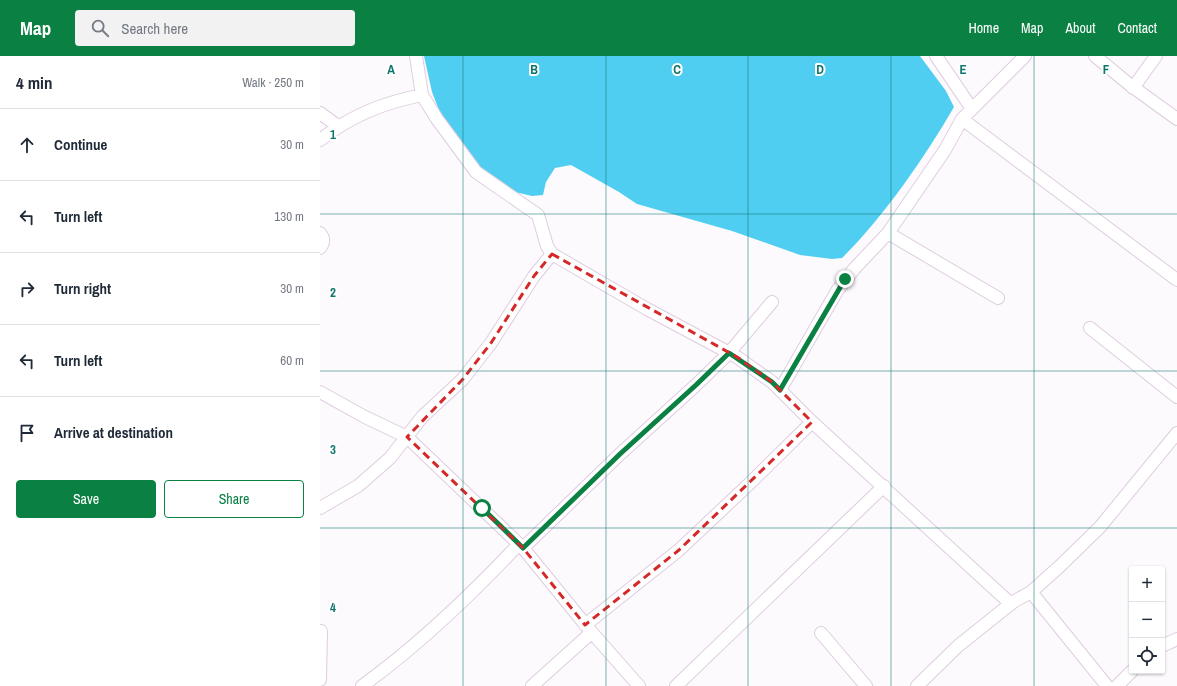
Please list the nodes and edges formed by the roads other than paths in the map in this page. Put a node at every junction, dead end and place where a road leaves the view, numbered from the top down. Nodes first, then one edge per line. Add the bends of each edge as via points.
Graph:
1 (416, 56) edge
2 (936, 56) edge
3 (1024, 56) edge
4 (1095, 56) edge
5 (1156, 56) edge
6 (1133, 88) junction
7 (422, 95) junction
8 (972, 109) junction
9 (320, 113) edge
10 (962, 119) junction
11 (1177, 119) edge
12 (338, 126) junction
13 (320, 140) edge
14 (320, 233) edge
15 (888, 233) junction
16 (320, 248) edge
17 (552, 254) junction
18 (1177, 280) edge
19 (998, 298) dead end
20 (772, 302) dead end
21 (1090, 328) dead end
22 (729, 353) junction
23 (780, 390) junction
24 (320, 392) edge
25 (1177, 397) edge
26 (812, 422) junction
27 (1177, 433) edge
28 (407, 437) junction
29 (884, 486) junction
30 (320, 508) edge
31 (521, 546) junction
32 (1031, 592) junction
33 (1011, 604) junction
34 (588, 629) junction
35 (321, 631) dead end
36 (821, 633) dead end
37 (1177, 640) edge
38 (1165, 645) edge
39 (1129, 674) edge
40 (320, 680) edge
41 (362, 686) edge
42 (532, 686) edge
43 (639, 686) edge
44 (676, 686) edge
45 (866, 686) edge
46 (917, 686) edge
47 (1107, 686) edge
48 (1117, 686) edge

1 - 7 street
2 - 8 street
3 - 8 street
4 - 6 street
5 - 6 street
6 - 11 street
7 - 12 street via 396,100 355,116
7 - 17 street via 476,172 538,215 547,246
8 - 10 street
9 - 12 street
10 - 15 street via 945,150
10 - 18 street
12 - 13 street
14 - 16 street via 323,242
15 - 19 street
15 - 23 street via 837,291
17 - 22 street
17 - 28 street via 534,276 491,344 463,379 422,417
20 - 22 street
21 - 25 street
22 - 23 street
22 - 31 street
23 - 26 street
24 - 28 street
26 - 29 street
26 - 34 street via 679,550
27 - 32 street via 1100,527
28 - 30 street via 390,458 358,486
28 - 31 street
29 - 33 street
29 - 44 street
31 - 34 street
31 - 41 street via 450,612
32 - 33 street
32 - 47 street
33 - 46 street via 958,646
34 - 42 street
34 - 43 street
35 - 40 street
36 - 45 street
37 - 38 street
39 - 48 street

